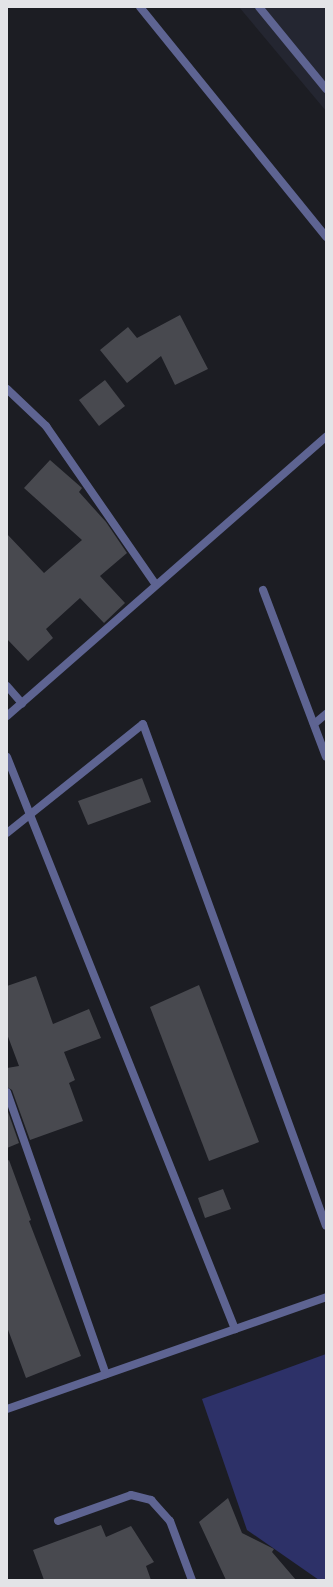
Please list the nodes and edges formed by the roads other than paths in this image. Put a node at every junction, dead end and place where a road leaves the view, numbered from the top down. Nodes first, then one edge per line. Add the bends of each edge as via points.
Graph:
1 (140, 7) edge
2 (259, 7) edge
3 (326, 89) edge
4 (326, 237) edge
5 (7, 389) edge
6 (326, 437) edge
7 (156, 585) junction
8 (263, 590) dead end
9 (7, 686) edge
10 (22, 703) junction
11 (326, 714) edge
12 (7, 716) edge
13 (314, 724) junction
14 (7, 757) edge
15 (326, 757) edge
16 (30, 814) junction
17 (7, 833) edge
18 (7, 1092) edge
19 (326, 1226) edge
20 (326, 1297) edge
21 (234, 1329) junction
22 (106, 1374) junction
23 (7, 1409) edge
24 (58, 1521) dead end
25 (192, 1580) edge

1 - 4 street
2 - 3 street
5 - 7 street via 46,426
6 - 7 street
7 - 10 street
8 - 13 street
9 - 10 street
10 - 12 street
11 - 13 street
13 - 15 street
14 - 16 street
16 - 17 street
16 - 19 street via 144,724
16 - 21 street
18 - 22 street
20 - 21 street
21 - 22 street
22 - 23 street
24 - 25 street via 131,1495 151,1500 170,1521

